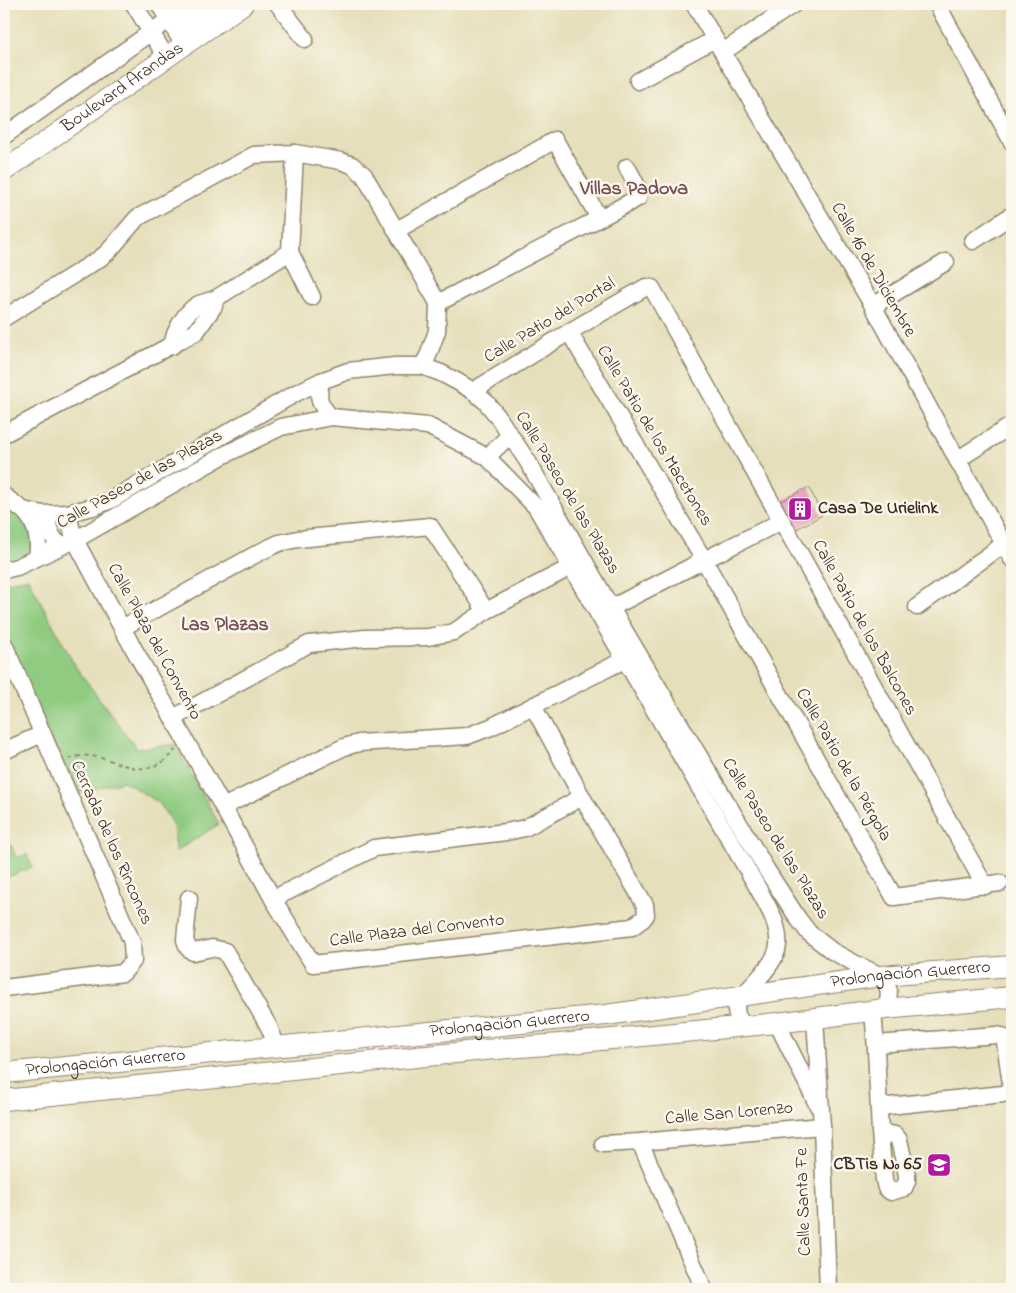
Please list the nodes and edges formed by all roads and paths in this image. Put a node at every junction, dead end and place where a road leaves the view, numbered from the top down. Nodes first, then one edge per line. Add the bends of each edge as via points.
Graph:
1 (134, 4) edge
2 (159, 4) edge
3 (191, 4) edge
4 (218, 4) edge
5 (243, 4) edge
6 (278, 4) edge
7 (694, 4) edge
8 (794, 4) edge
9 (937, 4) edge
10 (176, 33) junction
11 (305, 39) dead end
12 (159, 45) junction
13 (719, 46) junction
14 (638, 81) dead end
15 (4, 136) edge
16 (1012, 142) edge
17 (295, 153) junction
18 (4, 155) edge
19 (627, 167) dead end
20 (4, 171) edge
21 (1012, 215) edge
22 (599, 218) junction
23 (397, 230) junction
24 (973, 241) dead end
25 (290, 252) junction
26 (946, 262) dead end
27 (648, 287) joint
28 (312, 297) dead end
29 (438, 303) junction
30 (873, 306) junction
31 (4, 318) edge
32 (569, 332) junction
33 (422, 366) junction
34 (321, 381) junction
35 (473, 391) junction
36 (331, 417) junction
37 (1012, 425) edge
38 (4, 434) edge
39 (510, 435) junction
40 (487, 457) junction
41 (957, 460) junction
42 (4, 496) edge
43 (23, 510) junction
44 (67, 513) junction
45 (50, 514) junction
46 (782, 521) junction
47 (69, 543) junction
48 (1004, 544) junction
49 (37, 557) junction
50 (1012, 559) edge
51 (704, 560) junction
52 (571, 567) junction
53 (4, 570) edge
54 (917, 607) dead end
55 (486, 611) junction
56 (605, 611) junction
57 (122, 628) junction
58 (4, 644) edge
59 (626, 659) junction
60 (533, 706) junction
61 (173, 718) junction
62 (42, 734) junction
63 (184, 738) junction
64 (4, 751) edge
65 (55, 764) junction
66 (582, 797) junction
67 (223, 807) junction
68 (993, 885) joint
69 (189, 898) dead end
70 (273, 898) junction
71 (1012, 966) edge
72 (881, 976) junction
73 (4, 988) edge
74 (743, 995) junction
75 (1012, 997) edge
76 (879, 1009) junction
77 (815, 1018) junction
78 (558, 1019) junction
79 (777, 1023) junction
80 (745, 1026) junction
81 (560, 1044) junction
82 (876, 1044) junction
83 (277, 1047) junction
84 (110, 1063) junction
85 (4, 1073) edge
86 (113, 1088) junction
87 (4, 1100) edge
88 (879, 1107) junction
89 (821, 1119) junction
90 (880, 1132) dead end
91 (640, 1142) junction
92 (603, 1144) dead end
93 (704, 1289) edge
94 (828, 1289) edge

1 - 12 street
2 - 10 street
3 - 10 street
4 - 10 main road, Boulevard Arandas
5 - 10 main road, Boulevard Arandas
6 - 11 street
7 - 13 street, Calle 16 de Diciembre
8 - 13 street
9 - 16 street
10 - 12 main road, Boulevard Arandas
12 - 15 street
12 - 18 main road, Boulevard Arandas
12 - 20 main road, Boulevard Arandas
13 - 14 street
13 - 30 street, Calle 16 de Diciembre
17 - 23 street via 341,161 359,170
17 - 25 street
17 - 31 street via 254,155 149,211 137,218 100,259
19 - 22 street via 638,188 638,198
21 - 24 street
22 - 23 street via 555,140
22 - 29 street
23 - 29 street
25 - 28 street
25 - 38 street via 215,299 193,308 175,334 172,346
26 - 30 street
27 - 32 street, Calle Patio del Portal
27 - 46 street, Calle Patio de los Balcones via 652,288
29 - 33 street via 437,331
30 - 41 street, Calle 16 de Diciembre
32 - 35 street, Calle Patio del Portal
32 - 51 street, Calle Patio de los Macetones
33 - 34 street, Calle Paseo de las Plazas via 348,371
33 - 35 street, Calle Paseo de las Plazas
34 - 36 street via 319,401
34 - 44 street, Calle Paseo de las Plazas via 111,500
35 - 39 street, Calle Paseo de las Plazas via 486,402
36 - 40 street, Calle Paseo de las Plazas via 428,426
36 - 47 street, Calle Paseo de las Plazas via 281,427 224,455
37 - 41 street
39 - 40 street
39 - 56 street, Calle Paseo de las Plazas via 528,462
40 - 52 street, Calle Paseo de las Plazas via 536,507
41 - 48 street, Calle 16 de Diciembre
42 - 43 street, Calle Paseo de las Plazas
43 - 45 street, Calle Paseo de las Plazas
43 - 49 street via 36,530
44 - 45 street, Calle Paseo de las Plazas
44 - 47 street, Calle Plaza del Convento
45 - 47 street via 49,528 54,539
46 - 51 street
46 - 68 street, Calle Patio de los Balcones
47 - 49 street, Calle Paseo de las Plazas
47 - 57 street, Calle Plaza del Convento
48 - 50 street, Calle 16 de Diciembre
48 - 54 street
49 - 53 street, Calle Paseo de las Plazas
51 - 56 street
51 - 68 street, Calle Patio de la Pérgola via 894,897
52 - 55 street
52 - 56 street, Calle Paseo de las Plazas
55 - 57 street via 430,526 279,543
55 - 61 street via 454,632 428,637 365,638 309,644
56 - 59 street, Calle Paseo de las Plazas
56 - 72 street, Calle Paseo de las Plazas via 809,934 832,951
57 - 61 street, Calle Plaza del Convento
58 - 62 street, Cerrada de los Rincones
59 - 60 street
59 - 74 street, Calle Paseo de las Plazas via 776,925 776,955
60 - 66 street, Calle Plaza del Convento
60 - 67 street via 467,736 344,746
61 - 63 street, Calle Plaza del Convento
62 - 64 street
62 - 65 street, Cerrada de los Rincones
63 - 65 path via 165,761 149,769 127,767 90,755 74,756
63 - 67 street, Calle Plaza del Convento
65 - 73 street, Cerrada de los Rincones via 132,942 133,961 123,973
66 - 70 street via 525,828 374,848
66 - 70 street, Calle Plaza del Convento via 644,905 646,915 632,927 313,964
67 - 70 street, Calle Plaza del Convento
69 - 83 street via 185,940 188,948 193,952 212,948 225,951
71 - 72 main road, Prolongación Guerrero
72 - 74 main road, Prolongación Guerrero
72 - 76 street via 889,992 888,1003
74 - 78 main road, Prolongación Guerrero
74 - 80 street, Calle Paseo de las Plazas via 736,1009
75 - 76 main road, Prolongación Guerrero
76 - 77 main road, Prolongación Guerrero
76 - 82 street
77 - 79 main road, Prolongación Guerrero
77 - 89 street, Calle Santa Fe
78 - 81 main road
78 - 83 main road, Prolongación Guerrero
79 - 80 main road, Prolongación Guerrero
79 - 89 street, Calle Santa Fe
80 - 81 main road, Prolongación Guerrero
81 - 86 main road, Prolongación Guerrero
82 - 88 street
82 - 88 street via 1002,1036 1011,1084 1004,1094
83 - 84 main road, Prolongación Guerrero
84 - 85 main road, Prolongación Guerrero
84 - 86 main road
86 - 87 main road, Prolongación Guerrero
88 - 90 street
89 - 91 street, Calle San Lorenzo
89 - 94 street, Calle Santa Fe
91 - 92 street, Calle San Lorenzo
91 - 93 street

